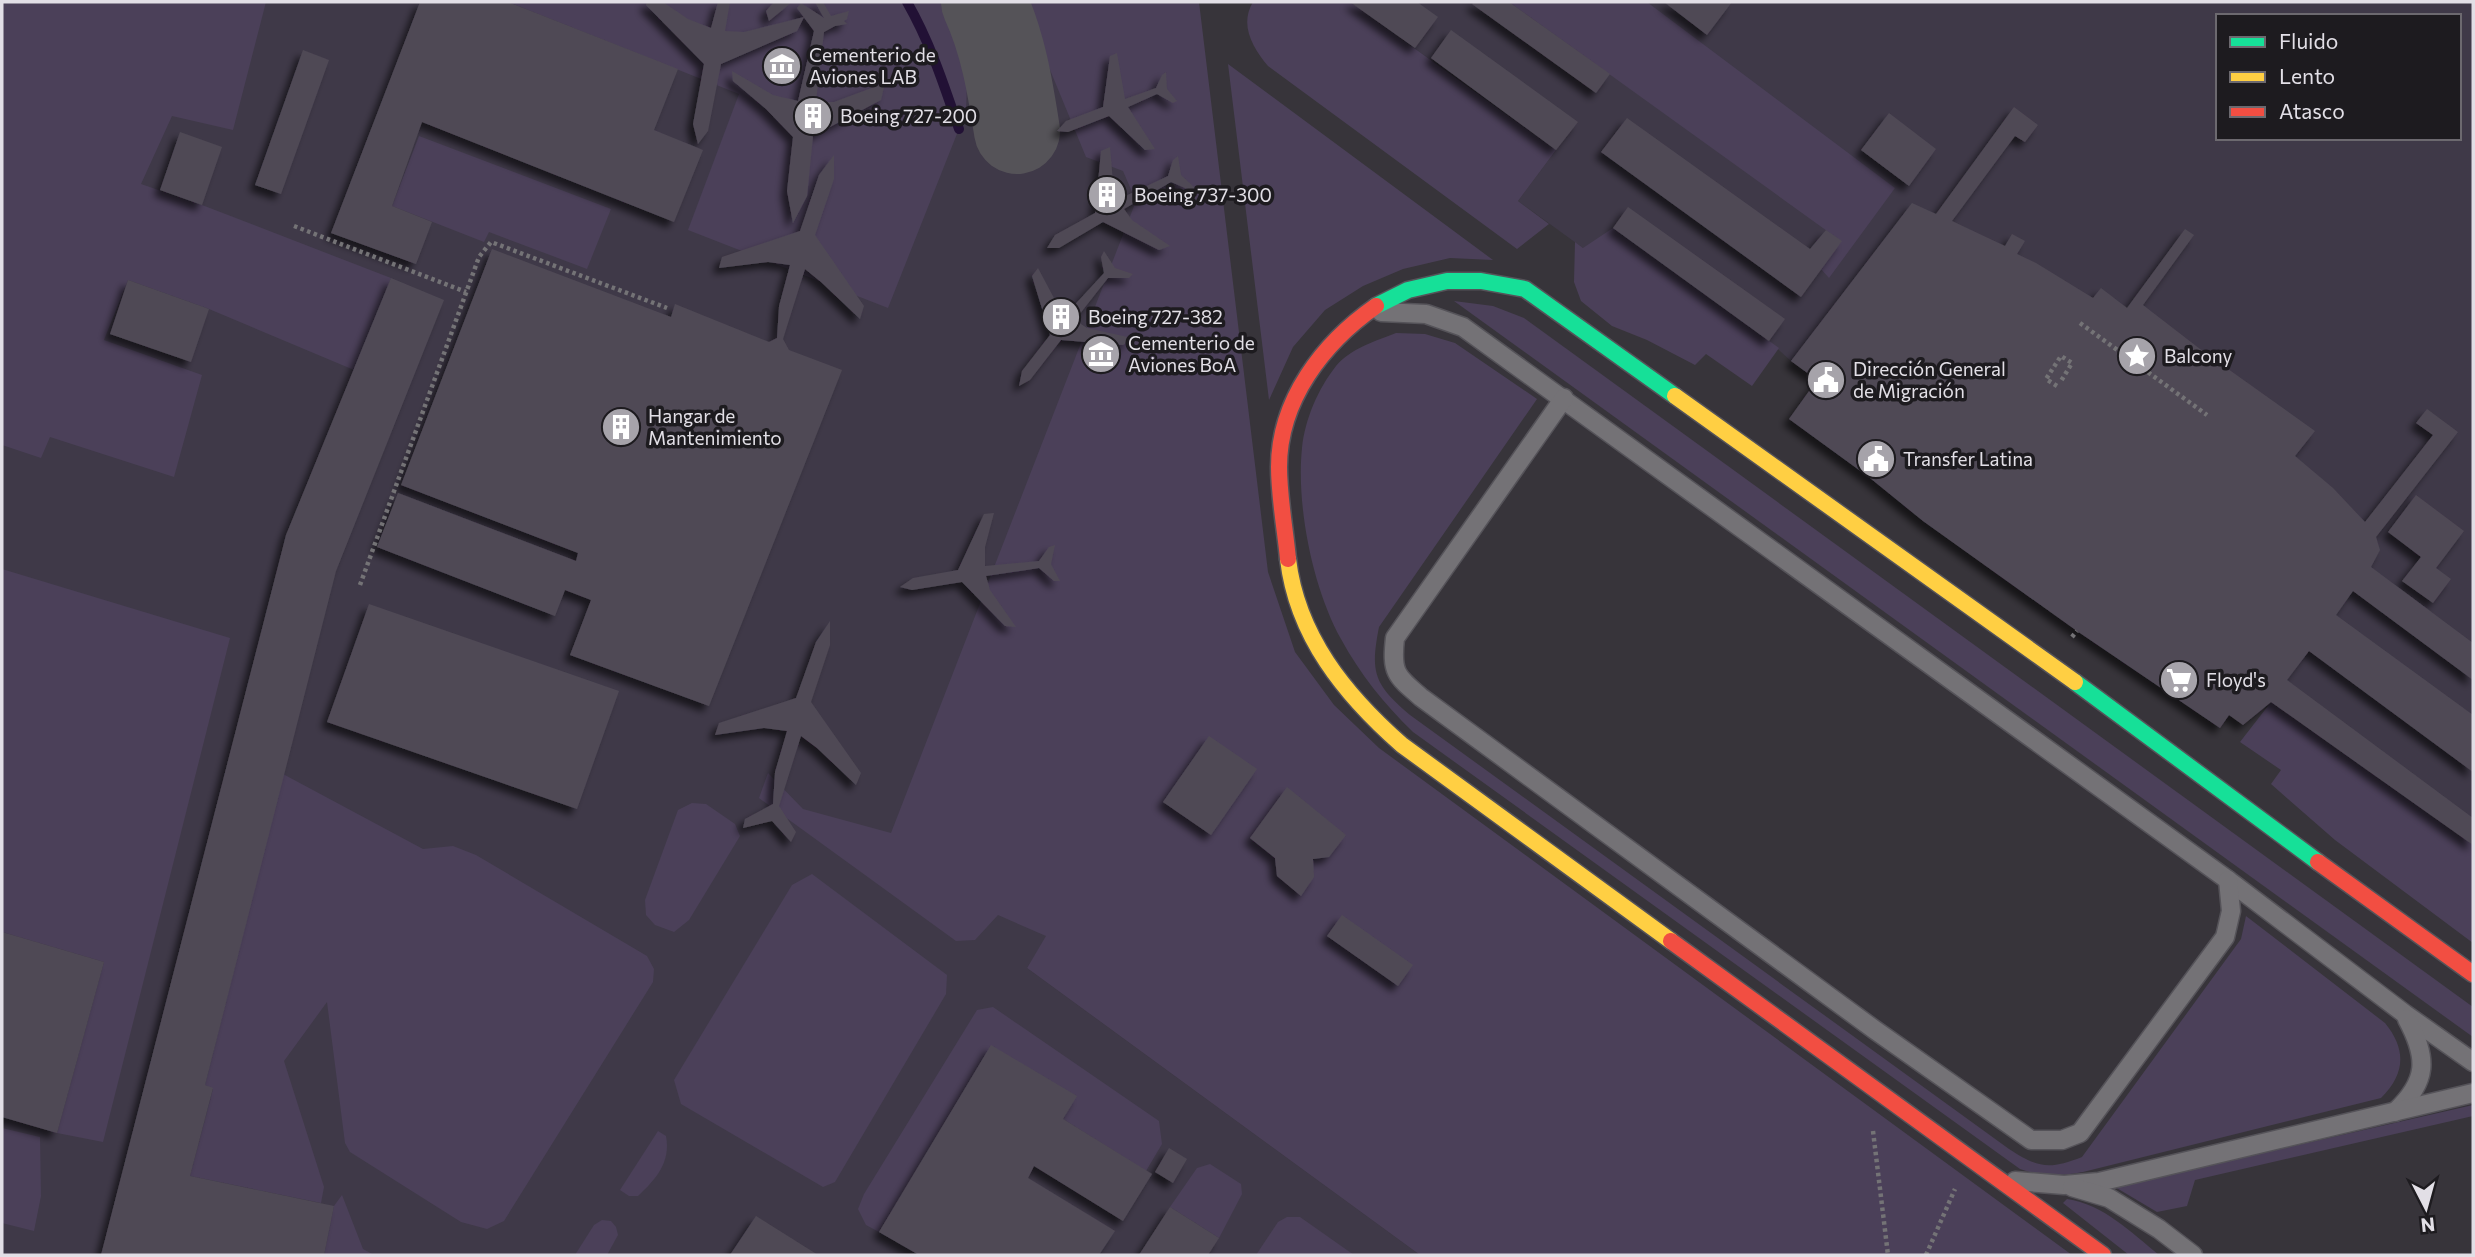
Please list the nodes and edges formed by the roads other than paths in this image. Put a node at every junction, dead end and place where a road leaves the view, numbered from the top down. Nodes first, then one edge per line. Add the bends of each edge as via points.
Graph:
1 (1367, 313) junction
2 (1564, 398) junction
3 (2228, 880) junction
4 (2473, 974) edge
5 (2405, 1014) junction
6 (2473, 1062) edge
7 (2473, 1093) edge
8 (2395, 1112) junction
9 (2001, 1180) junction
10 (2064, 1185) junction
11 (2103, 1255) edge
12 (2193, 1255) edge

1 - 2 lane via 1426,314 1463,327
1 - 4 street via 1402,291 1437,281 1483,281 1525,289 2129,720
1 - 9 street via 1339,333 1314,362 1292,406 1280,449 1281,495 1298,606 1319,651 1344,688 1402,745
2 - 3 lane
2 - 3 lane via 1395,638 1392,660 1398,678 1875,1030 2031,1140 2062,1140 2080,1133 2225,937 2231,911
3 - 5 lane
5 - 6 lane
5 - 8 lane via 2418,1040 2420,1083
7 - 8 lane
8 - 10 lane via 2099,1182
9 - 10 lane
9 - 11 street
10 - 12 lane via 2109,1198

